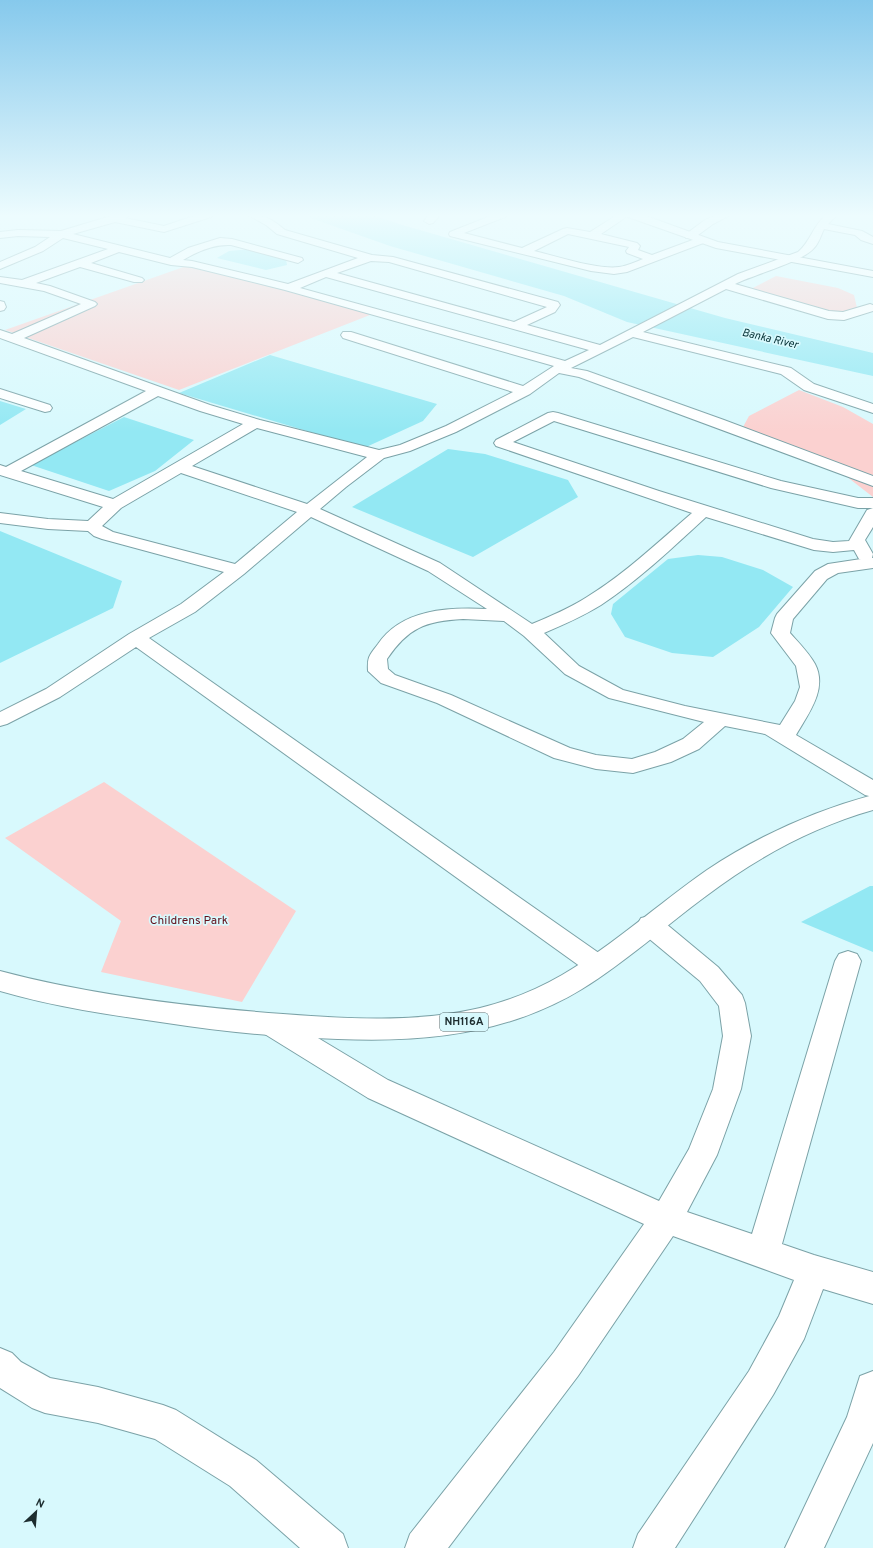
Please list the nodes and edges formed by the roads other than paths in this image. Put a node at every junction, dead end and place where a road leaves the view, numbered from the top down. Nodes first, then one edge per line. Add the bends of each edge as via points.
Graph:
1 (13, 287) edge
2 (43, 287) edge
3 (287, 287) edge
4 (374, 287) edge
5 (494, 287) edge
6 (720, 287) edge
7 (732, 287) edge
8 (290, 288) joint
9 (0, 292) edge
10 (870, 308) dead end
11 (515, 326) junction
12 (638, 329) junction
13 (347, 335) dead end
14 (6, 336) edge
15 (601, 349) junction
16 (562, 367) junction
17 (795, 375) junction
18 (825, 379) dead end
19 (156, 391) junction
20 (525, 391) junction
21 (0, 393) edge
22 (45, 408) dead end
23 (873, 409) edge
24 (255, 423) junction
25 (379, 455) junction
26 (178, 467) junction
27 (4, 471) edge
28 (873, 481) edge
29 (873, 502) edge
30 (115, 505) junction
31 (309, 510) junction
32 (703, 511) junction
33 (873, 513) edge
34 (0, 518) edge
35 (93, 526) junction
36 (859, 544) junction
37 (873, 559) edge
38 (873, 563) edge
39 (238, 570) junction
40 (508, 616) junction
41 (531, 632) junction
42 (136, 638) junction
43 (721, 719) junction
44 (0, 720) edge
45 (784, 737) junction
46 (873, 790) edge
47 (873, 802) edge
48 (650, 925) junction
49 (848, 961) dead end
50 (598, 965) junction
51 (0, 981) edge
52 (273, 1025) junction
53 (666, 1219) junction
54 (763, 1253) junction
55 (814, 1271) junction
56 (873, 1288) edge
57 (0, 1366) edge
58 (873, 1389) edge
59 (329, 1548) edge
60 (424, 1548) edge
61 (652, 1548) edge
62 (804, 1548) edge

1 - 9 main road
2 - 14 main road via 91,304
3 - 8 main road
4 - 11 main road
5 - 11 main road via 554,305 551,309
6 - 12 main road
7 - 10 main road via 828,315 844,316
8 - 16 main road
11 - 15 main road
12 - 15 main road
12 - 17 main road
13 - 20 main road
14 - 19 main road
15 - 16 main road
16 - 20 main road
16 - 28 main road
17 - 18 main road
17 - 23 main road via 809,387
19 - 24 main road
19 - 27 main road
20 - 25 main road via 451,429 405,448
21 - 22 main road
24 - 25 main road
24 - 26 main road
25 - 31 main road
26 - 30 main road
26 - 31 main road
27 - 30 main road
29 - 32 main road via 858,503 777,486 553,416 501,443
30 - 35 main road
31 - 39 main road
31 - 40 main road via 434,567
32 - 36 main road via 824,547 841,548
32 - 41 main road via 595,600
33 - 36 main road via 857,540
34 - 35 main road
35 - 39 main road via 103,534
36 - 37 main road via 864,555
38 - 45 main road via 834,568 821,575 784,618 780,633 806,665 810,687 805,701
39 - 42 main road via 188,608
40 - 41 main road
40 - 43 main road via 453,613 430,616 411,624 393,637 377,659 378,671 388,679 444,699 562,753 596,762 633,766 663,757 691,744
41 - 43 main road via 572,670 616,694
42 - 44 main road via 53,693
42 - 50 main road
43 - 45 main road via 771,729
45 - 46 main road
47 - 48 main road, NH116A via 848,808 760,850 719,875
48 - 50 main road, NH116A
48 - 53 main road via 710,974 732,1003 737,1036 727,1089 702,1155
49 - 54 main road
50 - 52 main road, NH116A via 538,1000 487,1018 434,1027 367,1031
51 - 52 main road, NH116A via 28,990 93,1001
52 - 53 main road via 378,1089
53 - 54 main road
53 - 60 main road via 566,1364
54 - 55 main road
55 - 56 main road
55 - 61 main road via 792,1327 761,1383
57 - 59 main road via 8,1374 45,1395 98,1405 163,1423 243,1473
58 - 62 main road via 864,1422

